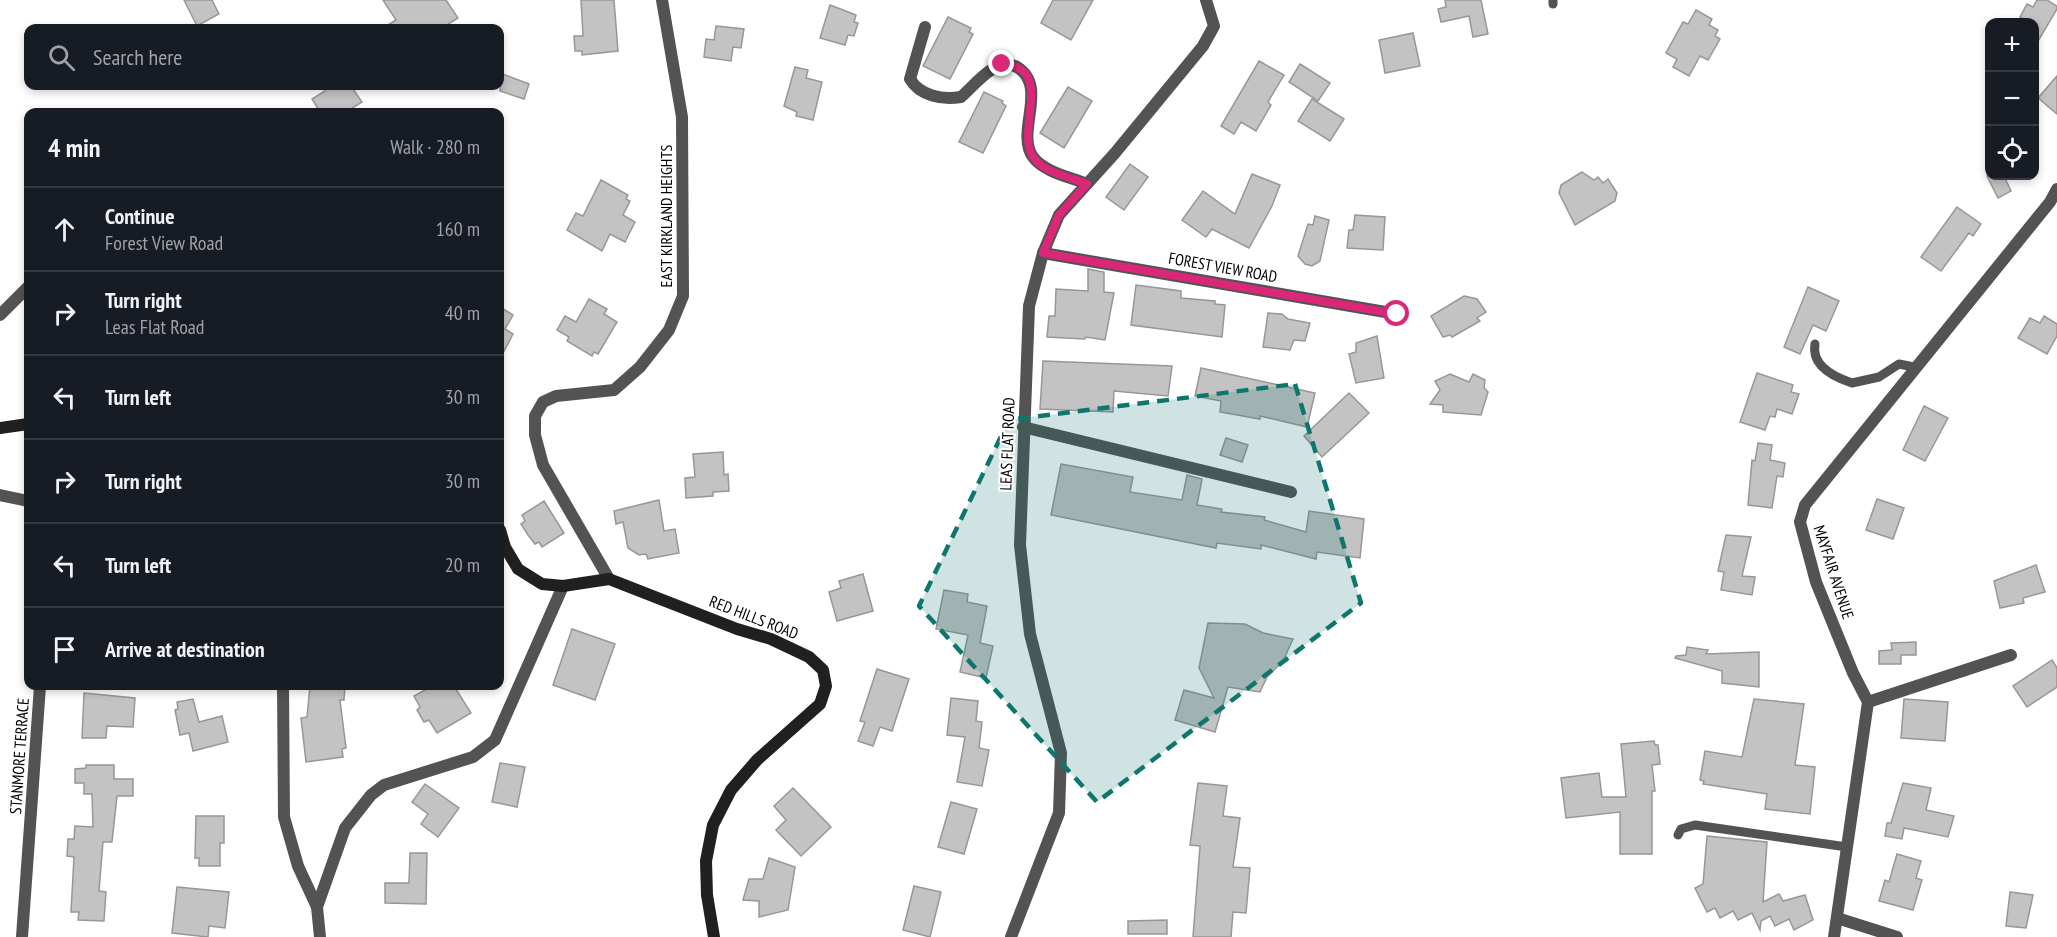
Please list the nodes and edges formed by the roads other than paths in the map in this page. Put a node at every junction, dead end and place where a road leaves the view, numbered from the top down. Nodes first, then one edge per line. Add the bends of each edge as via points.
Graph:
1 (662, 0) edge
2 (1206, 0) edge
3 (925, 27) dead end
4 (1087, 184) junction
5 (2057, 189) edge
6 (1043, 253) junction
7 (24, 291) edge
8 (1397, 314) dead end
9 (0, 315) edge
10 (1815, 344) dead end
11 (1914, 367) junction
12 (24, 425) edge
13 (1023, 427) junction
14 (0, 428) edge
15 (1291, 492) dead end
16 (0, 495) edge
17 (24, 500) edge
18 (504, 544) edge
19 (609, 579) junction
20 (562, 586) junction
21 (2011, 655) dead end
22 (40, 690) edge
23 (283, 690) edge
24 (1868, 702) junction
25 (1678, 835) dead end
26 (1847, 847) junction
27 (317, 906) junction
28 (1837, 918) junction
29 (22, 937) edge
30 (320, 937) edge
31 (714, 937) edge
32 (1011, 937) edge
33 (1834, 937) edge
34 (1896, 937) edge

1 - 19 street, EAST KIRKLAND HEIGHTS via 682,117 683,296 669,330 640,367 615,390 556,396 543,402 535,416 535,435 543,465
2 - 4 street, LEAS FLAT ROAD via 1214,26 1203,46
3 - 4 street via 910,78 915,87 925,94 961,97 995,67 1013,64 1031,82 1028,148 1034,159 1045,168
4 - 6 street, LEAS FLAT ROAD via 1059,215
5 - 11 street, MAYFAIR AVENUE
6 - 8 street, FOREST VIEW ROAD
6 - 13 street, LEAS FLAT ROAD via 1029,306
7 - 9 street
10 - 11 lane via 1821,366 1852,383 1879,377 1899,364
11 - 24 street, MAYFAIR AVENUE via 1805,505 1800,522 1816,582
12 - 14 main road
13 - 15 street
13 - 32 street, LEAS FLAT ROAD via 1020,545 1030,634 1061,753 1059,813
16 - 17 street
18 - 20 main road, RED HILLS ROAD via 518,569 542,584
19 - 20 main road, RED HILLS ROAD
19 - 31 main road, RED HILLS ROAD via 771,639 809,657 823,670 826,686 820,704 731,790 713,825 706,861
20 - 27 street via 495,740 473,757 384,785 371,795 345,828
21 - 24 street
22 - 29 street, STANMORE TERRACE
23 - 27 street via 284,817 298,866
24 - 26 street
25 - 26 lane via 1681,829 1695,825
26 - 28 street
27 - 30 street
28 - 33 street
28 - 34 street

